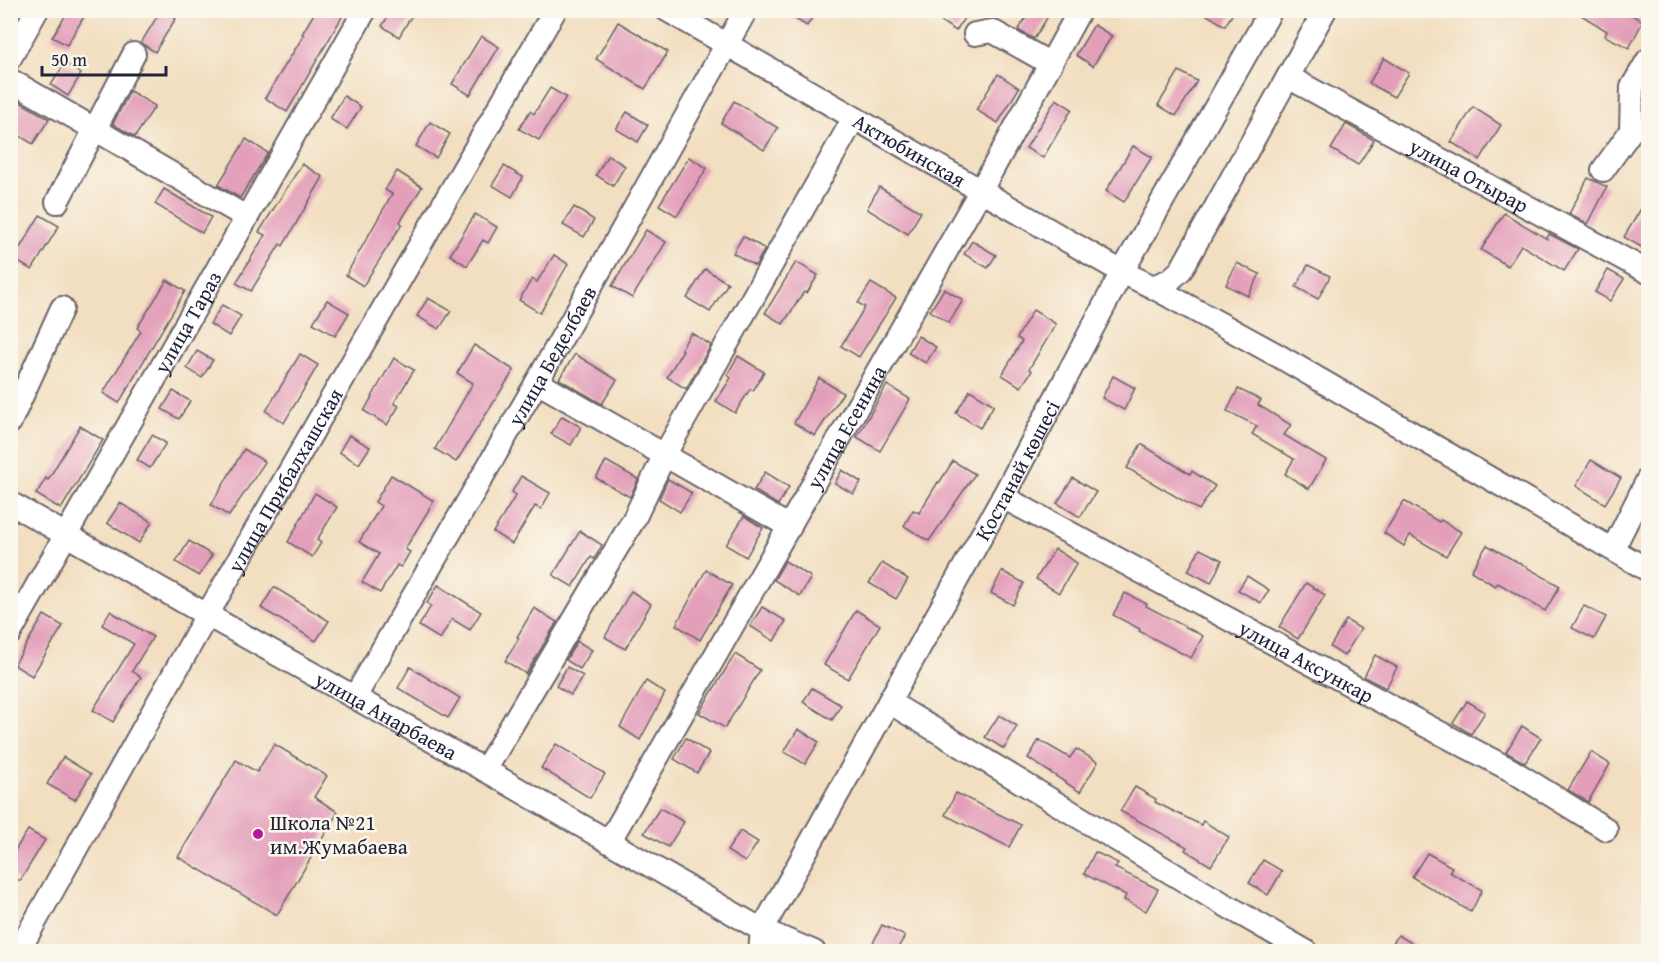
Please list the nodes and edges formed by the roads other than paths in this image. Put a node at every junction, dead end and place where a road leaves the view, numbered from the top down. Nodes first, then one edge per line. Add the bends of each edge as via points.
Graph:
1 (38, 10) edge
2 (365, 10) edge
3 (555, 10) edge
4 (667, 10) edge
5 (746, 10) edge
6 (1080, 10) edge
7 (1271, 10) edge
8 (1325, 10) edge
9 (975, 34) dead end
10 (727, 44) junction
11 (134, 54) dead end
12 (10, 58) edge
13 (1648, 60) edge
14 (1051, 64) junction
15 (1288, 77) junction
16 (10, 80) edge
17 (854, 118) junction
18 (94, 129) junction
19 (1603, 170) dead end
20 (981, 190) junction
21 (57, 202) dead end
22 (246, 217) junction
23 (1122, 272) junction
24 (1648, 272) edge
25 (1153, 287) junction
26 (62, 308) dead end
27 (537, 382) junction
28 (10, 422) edge
29 (665, 454) junction
30 (1648, 479) edge
31 (1003, 497) junction
32 (10, 503) edge
33 (790, 527) junction
34 (67, 534) junction
35 (1613, 549) junction
36 (1648, 570) edge
37 (207, 615) junction
38 (10, 633) edge
39 (355, 697) junction
40 (889, 702) junction
41 (486, 770) junction
42 (1606, 830) dead end
43 (609, 842) junction
44 (761, 941) edge
45 (18, 951) edge
46 (814, 951) edge
47 (1308, 951) edge

1 - 12 street
2 - 22 street, улица Тараз
3 - 37 street, улица Прибалхашская
4 - 10 street, Актюбинская
5 - 10 street, улица Беделбаев
6 - 14 street, улица Есенина
7 - 23 street, Қостанай көшесі
8 - 15 street
9 - 14 street via 992,31
10 - 17 street, Актюбинская
10 - 27 street, улица Беделбаев
11 - 18 street
13 - 19 street via 1632,87 1631,130
14 - 20 street, улица Есенина
15 - 24 street, улица Отырар
15 - 25 street via 1181,270
16 - 18 street
17 - 20 street, Актюбинская
17 - 29 street
18 - 21 street
18 - 22 street
20 - 23 street, Актюбинская
20 - 33 street, улица Есенина
22 - 34 street, улица Тараз
23 - 25 street, Актюбинская
23 - 31 street, Қостанай көшесі
25 - 35 street, Актюбинская
26 - 28 street
27 - 29 street
27 - 39 street, улица Беделбаев
29 - 33 street
29 - 41 street via 634,519
30 - 35 street
31 - 40 street, Қостанай көшесі
31 - 42 street, улица Аксункар via 1511,770
32 - 34 street, улица Анарбаева
33 - 43 street, улица Есенина
34 - 37 street, улица Анарбаева
34 - 38 street, улица Тараз
35 - 36 street, Актюбинская
37 - 39 street, улица Анарбаева
37 - 45 street, улица Прибалхашская
39 - 41 street, улица Анарбаева
40 - 44 street, Қостанай көшесі
40 - 47 street
41 - 43 street, улица Анарбаева
43 - 44 street, улица Анарбаева
44 - 46 street, улица Анарбаева

